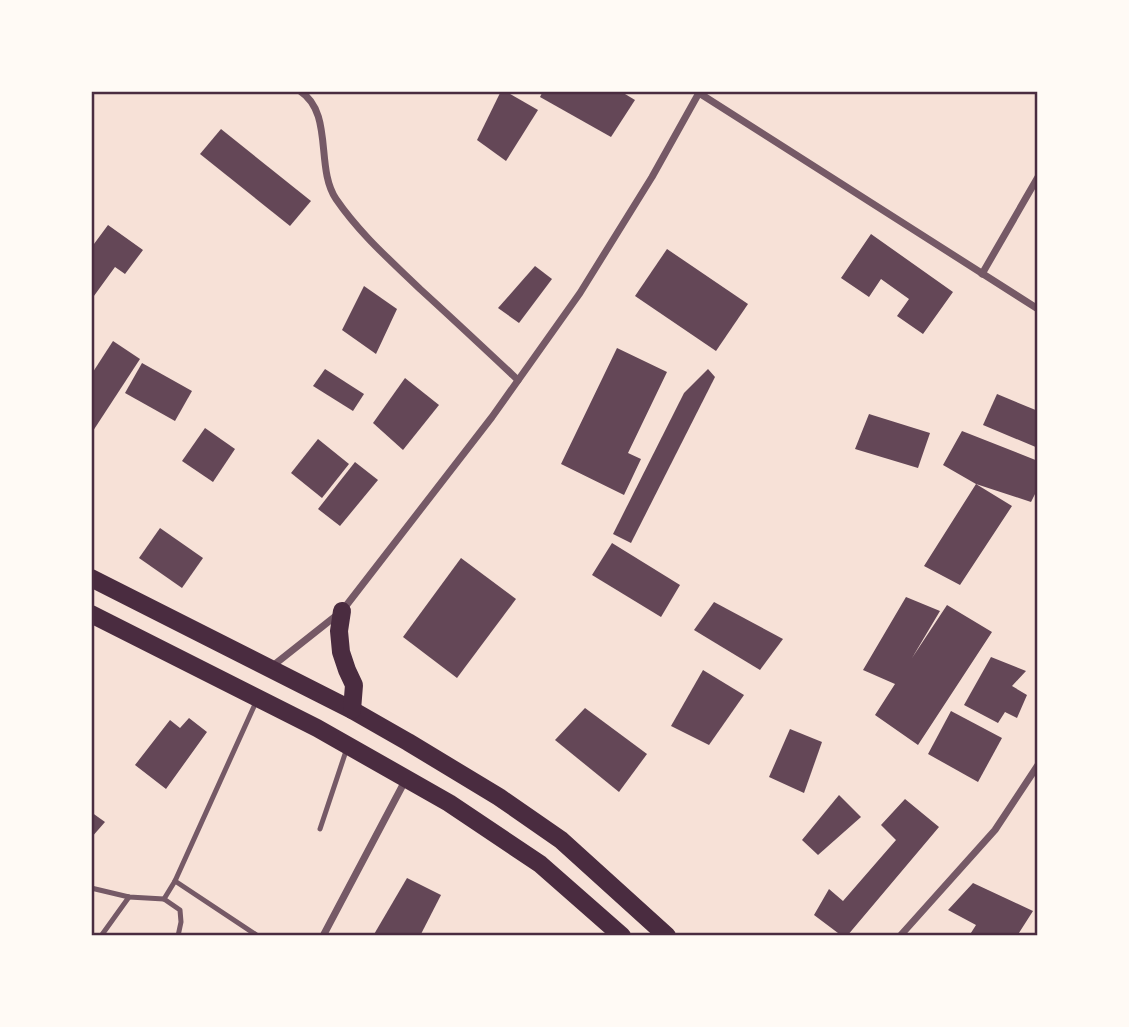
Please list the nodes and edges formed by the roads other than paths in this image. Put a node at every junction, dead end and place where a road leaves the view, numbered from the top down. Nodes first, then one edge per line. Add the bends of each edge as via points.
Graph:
1 (300, 91) edge
2 (699, 92) edge
3 (1038, 177) edge
4 (982, 274) junction
5 (1038, 309) edge
6 (518, 380) junction
7 (91, 578) edge
8 (342, 611) junction
9 (91, 614) edge
10 (269, 668) junction
11 (258, 698) junction
12 (352, 710) junction
13 (348, 745) junction
14 (1038, 765) edge
15 (407, 779) junction
16 (320, 830) dead end
17 (175, 881) junction
18 (91, 888) edge
19 (129, 897) junction
20 (164, 899) junction
21 (101, 936) edge
22 (178, 936) edge
23 (258, 936) edge
24 (323, 936) edge
25 (622, 936) edge
26 (667, 936) edge
27 (900, 936) edge

1 - 6 street via 316,109 334,196 365,237
2 - 4 street
2 - 6 street via 580,293
3 - 4 street
4 - 5 street
6 - 8 street
7 - 10 main road
8 - 10 street
8 - 12 main road via 338,631 354,685
9 - 11 main road
10 - 12 main road
11 - 13 main road
11 - 17 lane
12 - 26 main road via 499,797 561,840
13 - 15 main road
13 - 16 lane
14 - 27 street via 995,830
15 - 24 street
15 - 25 main road via 540,864
17 - 20 lane
17 - 23 lane
18 - 19 lane
19 - 20 lane
19 - 21 lane
20 - 22 lane via 180,910

